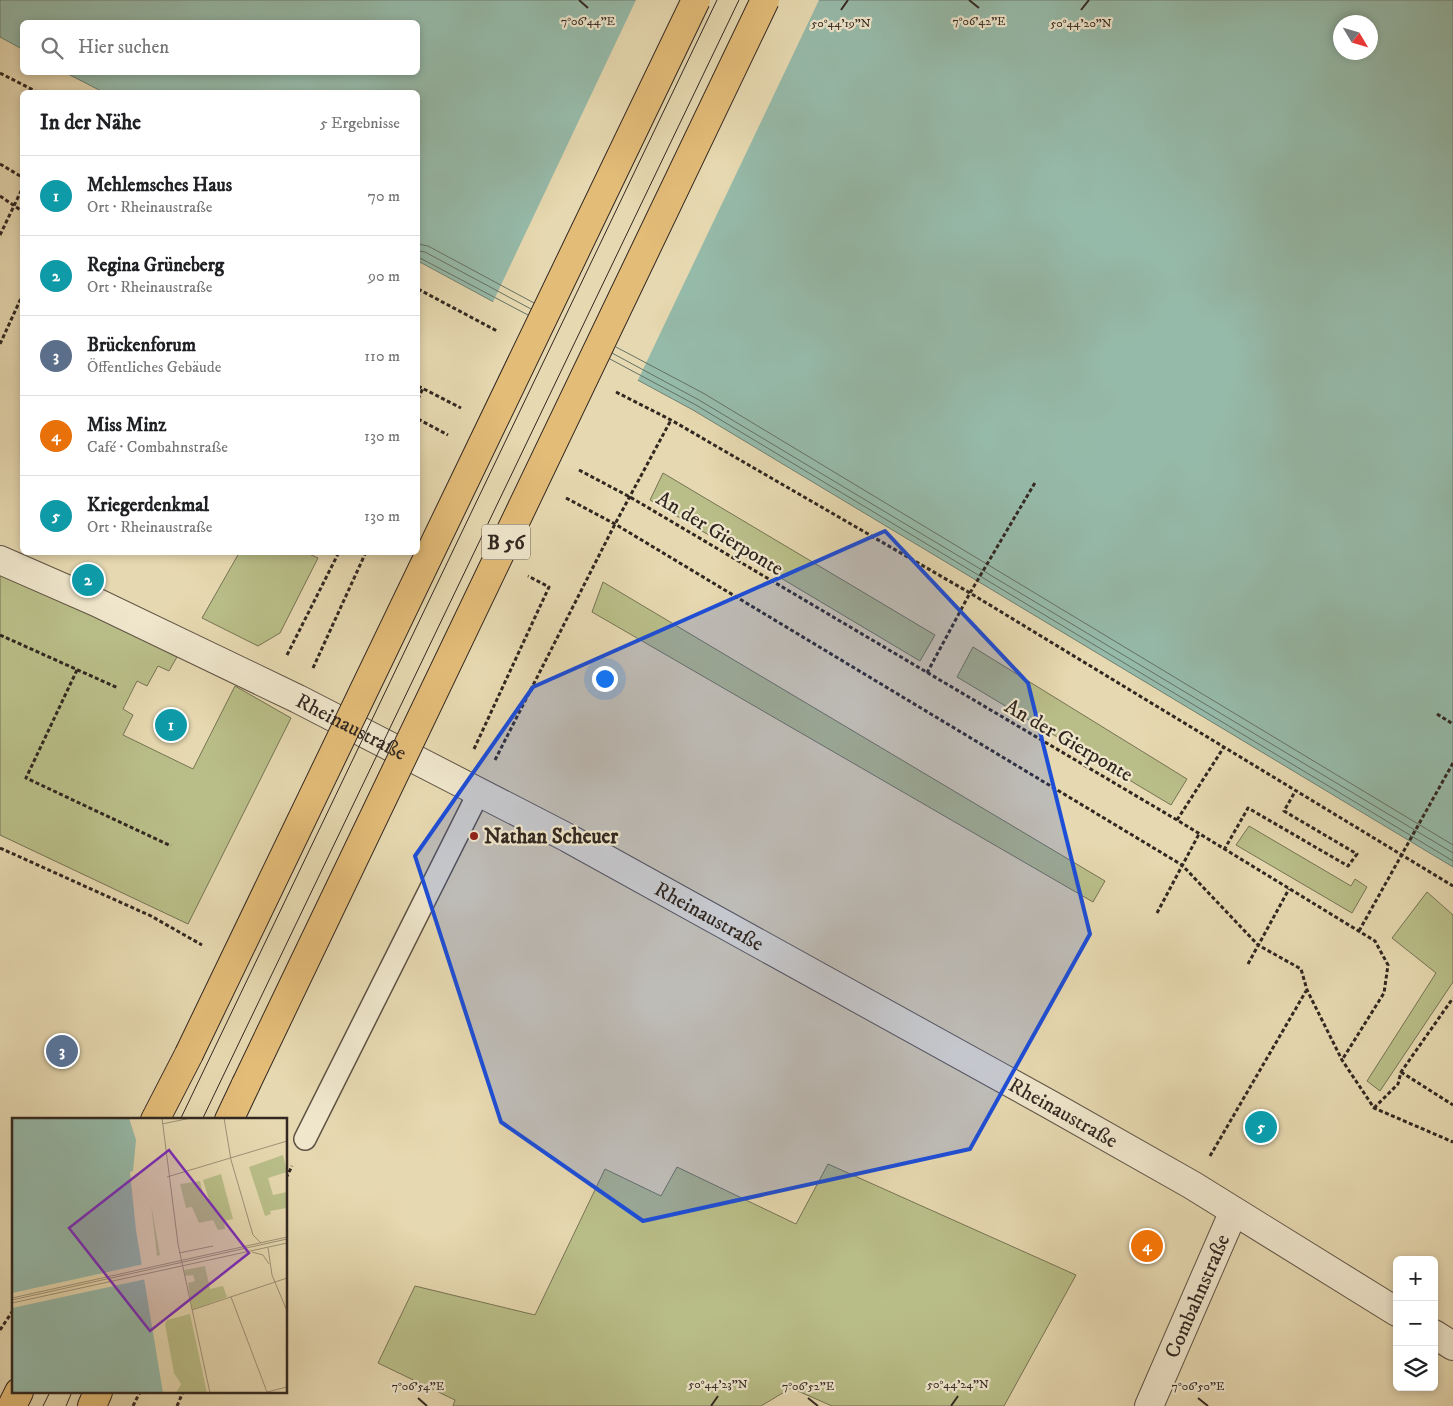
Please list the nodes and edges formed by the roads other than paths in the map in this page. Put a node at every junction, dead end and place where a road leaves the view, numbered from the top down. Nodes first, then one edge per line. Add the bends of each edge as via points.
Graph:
1 (696, 0) edge
2 (765, 0) edge
3 (0, 560) edge
4 (479, 792) junction
5 (156, 1118) edge
6 (230, 1118) edge
7 (305, 1139) dead end
8 (1233, 1213) junction
9 (1393, 1310) edge
10 (1438, 1337) edge
11 (1453, 1346) edge
12 (18, 1394) edge
13 (97, 1394) edge
14 (12, 1406) edge
15 (92, 1406) edge
16 (1149, 1406) edge

1 - 5 main road, bridge
2 - 6 main road, B 56, bridge
3 - 4 street, Rheinaustraße via 96,602 270,686
4 - 7 lane
4 - 8 street, Rheinaustraße via 989,1071 1192,1186
8 - 9 street, Rheinaustraße
8 - 16 street, Combahnstraße
10 - 11 street
12 - 14 main road
13 - 15 main road

